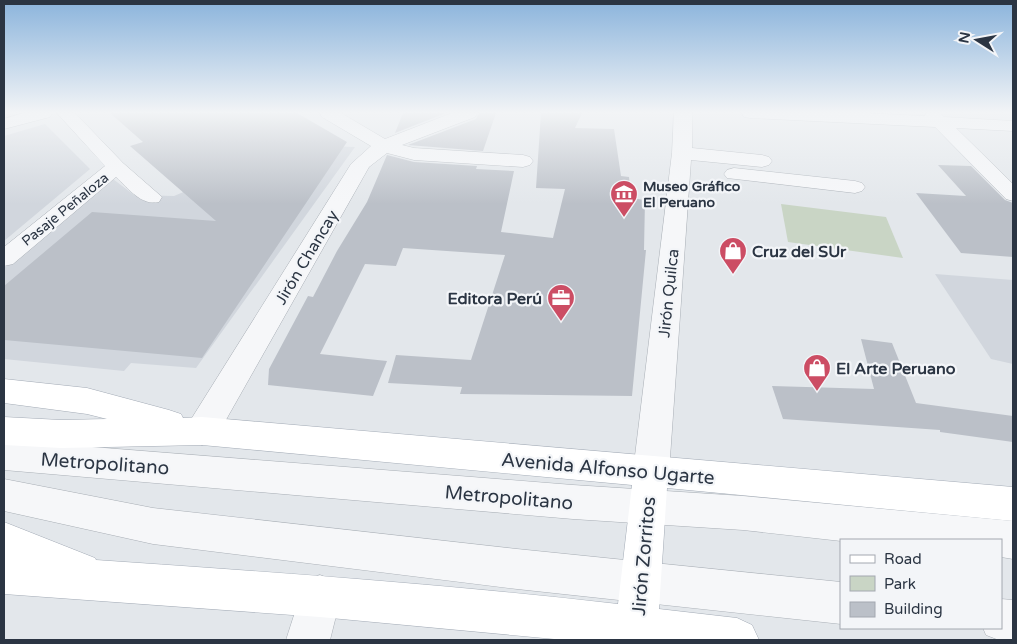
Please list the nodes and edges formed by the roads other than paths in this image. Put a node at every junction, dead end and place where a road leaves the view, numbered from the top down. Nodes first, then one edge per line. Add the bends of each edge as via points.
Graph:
1 (93, 143) edge
2 (379, 143) edge
3 (392, 143) edge
4 (682, 143) edge
5 (960, 143) edge
6 (384, 146) junction
7 (682, 153) junction
8 (523, 161) dead end
9 (116, 167) junction
10 (734, 174) dead end
11 (784, 179) junction
12 (855, 186) dead end
13 (1013, 195) edge
14 (151, 197) dead end
15 (4, 259) edge
16 (4, 391) edge
17 (4, 431) edge
18 (202, 431) junction
19 (4, 455) edge
20 (649, 490) junction
21 (4, 495) edge
22 (1013, 504) edge
23 (1013, 540) edge
24 (4, 541) edge
25 (4, 574) edge
26 (106, 582) junction
27 (641, 582) junction
28 (320, 596) junction
29 (840, 603) edge
30 (636, 634) edge
31 (308, 640) edge
32 (737, 640) edge

1 - 9 street, Pasaje Peñaloza
2 - 6 street
3 - 6 street, Jirón Chancay
4 - 7 street, Jirón Quilca
5 - 13 street
6 - 8 street via 414,154
6 - 18 street, Jirón Chancay via 361,164
7 - 11 street via 779,162
7 - 20 street, Jirón Quilca
9 - 14 street
9 - 15 street, Pasaje Peñaloza
10 - 11 street
11 - 12 street
16 - 18 main road, Avenida Alfonso Ugarte via 87,401
17 - 18 main road, Avenida Alfonso Ugarte via 62,434
18 - 20 main road, Avenida Alfonso Ugarte
19 - 20 street, Metropolitano
20 - 22 main road, Avenida Alfonso Ugarte
20 - 23 street, Metropolitano via 743,513
20 - 27 main road, Jirón Zorritos
21 - 27 street via 153,526
24 - 26 main road
25 - 26 main road
26 - 28 main road
27 - 29 street
27 - 30 main road, Jirón Zorritos
28 - 30 main road via 515,613
28 - 31 street
30 - 32 main road

